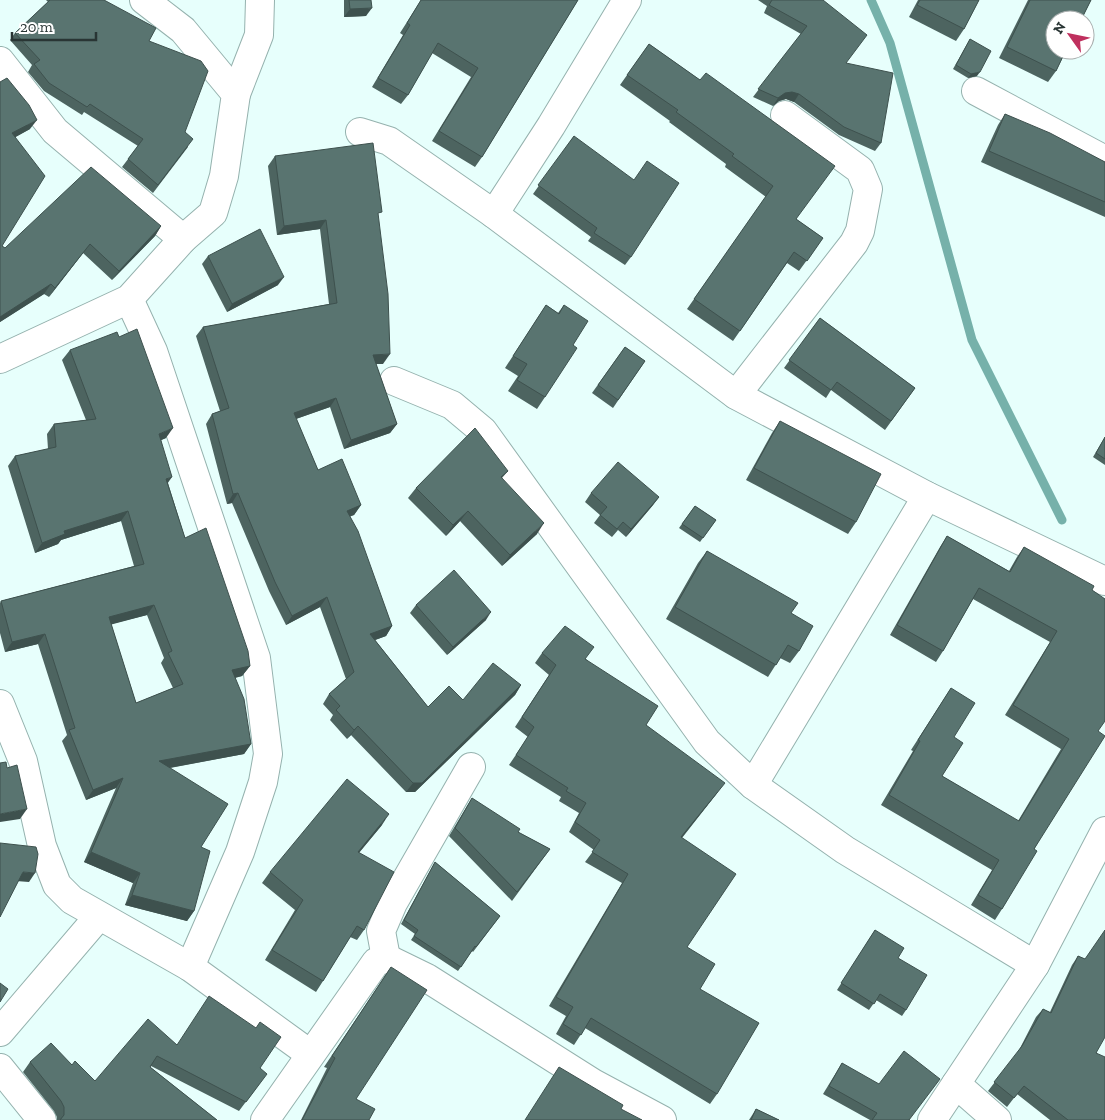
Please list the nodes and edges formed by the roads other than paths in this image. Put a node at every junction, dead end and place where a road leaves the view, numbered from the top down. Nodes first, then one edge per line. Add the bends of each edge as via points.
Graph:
1 (144, 0) edge
2 (260, 0) edge
3 (627, 0) edge
4 (0, 61) edge
5 (976, 91) dead end
6 (236, 94) junction
7 (785, 115) dead end
8 (360, 132) dead end
9 (1105, 160) edge
10 (494, 214) junction
11 (183, 239) junction
12 (129, 299) junction
13 (0, 359) edge
14 (394, 381) dead end
15 (736, 394) junction
16 (927, 496) junction
17 (1105, 581) edge
18 (0, 704) edge
19 (471, 767) dead end
20 (753, 785) junction
21 (1105, 831) edge
22 (99, 916) junction
23 (386, 958) junction
24 (1035, 965) junction
25 (190, 967) junction
26 (0, 1032) edge
27 (310, 1054) junction
28 (0, 1068) edge
29 (956, 1084) junction
30 (42, 1120) edge
31 (265, 1120) edge
32 (662, 1120) edge
33 (932, 1120) edge
34 (997, 1120) edge

1 - 6 street via 183,30
2 - 6 street via 259,35
3 - 10 street via 552,126
4 - 11 street via 55,131
5 - 9 street
6 - 11 street via 224,176 213,213
7 - 15 street via 860,170 868,189 854,243
8 - 10 street via 388,141
10 - 15 street
11 - 12 street
12 - 13 street
12 - 25 street via 153,351 256,658 268,754 263,782 240,852
14 - 20 street via 452,405 483,431 706,742
15 - 16 street
16 - 17 street
16 - 20 street
18 - 22 street via 23,761 42,846 58,885 72,900
19 - 23 street via 390,910 381,931
20 - 24 street via 845,850
21 - 24 street
22 - 25 street
22 - 26 street
23 - 27 street via 376,962
23 - 32 street via 427,978 593,1083
24 - 29 street
25 - 27 street
27 - 31 street
28 - 30 street
29 - 33 street
29 - 34 street

